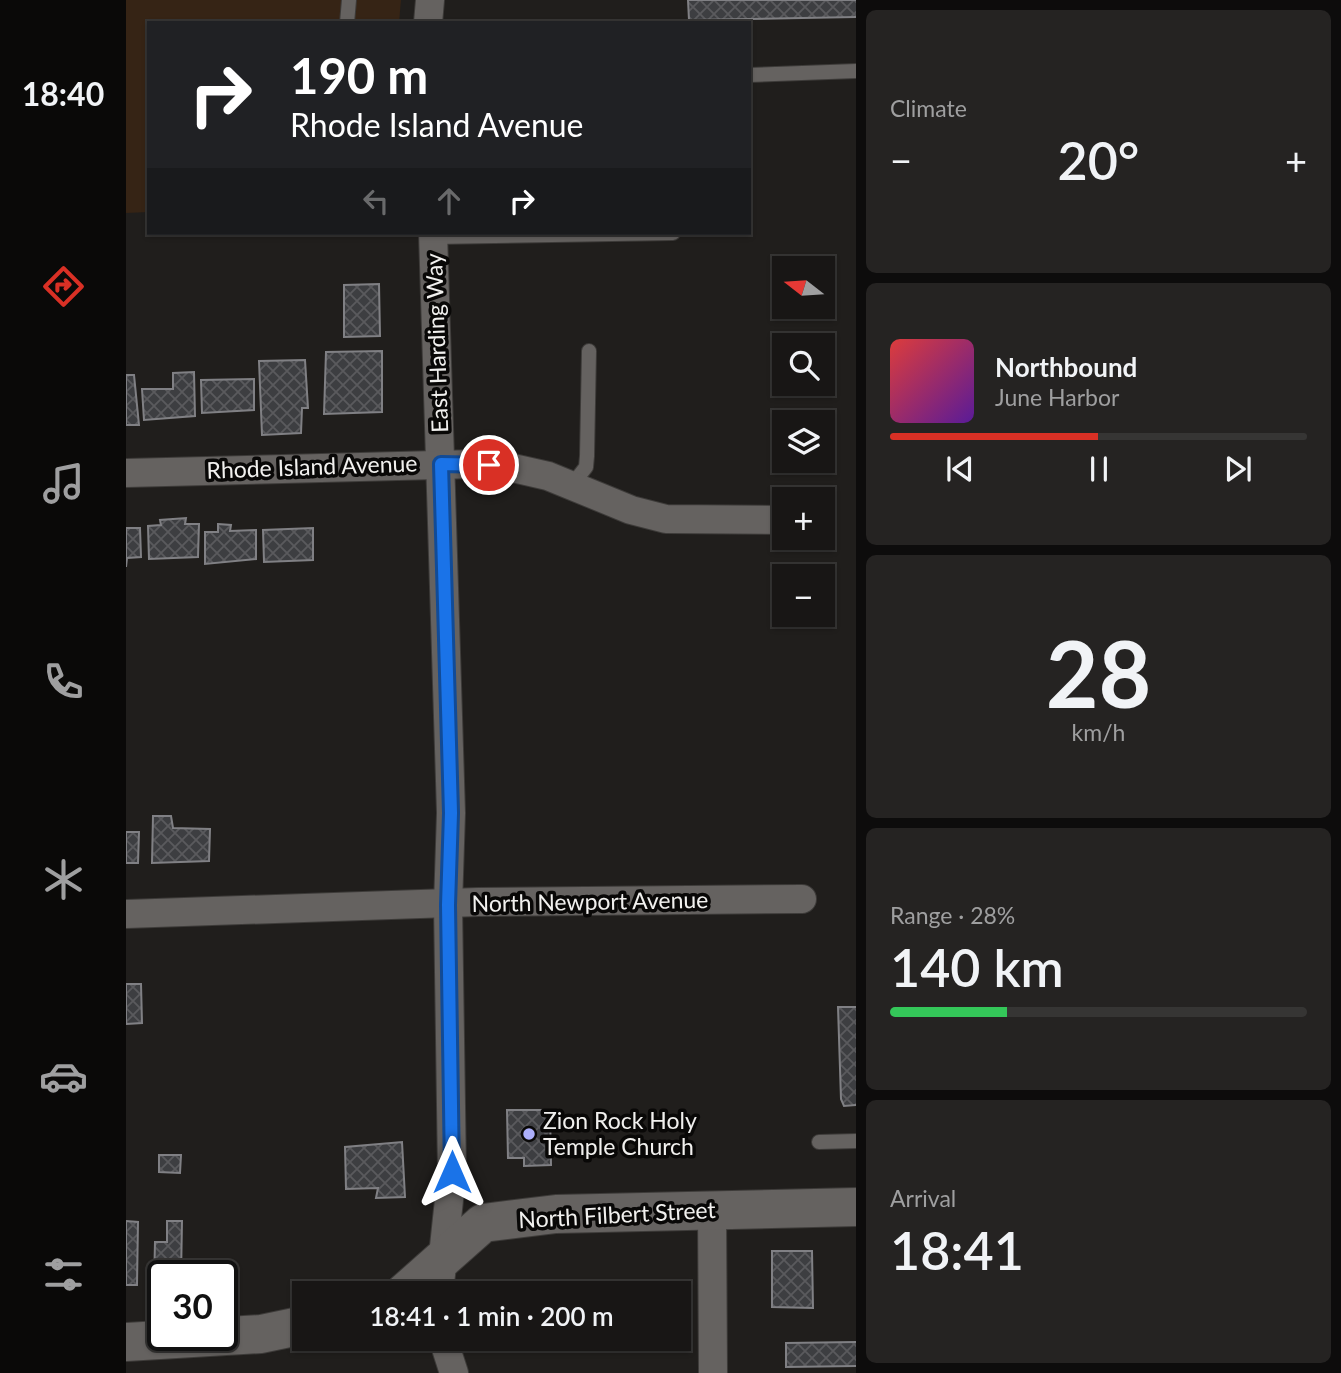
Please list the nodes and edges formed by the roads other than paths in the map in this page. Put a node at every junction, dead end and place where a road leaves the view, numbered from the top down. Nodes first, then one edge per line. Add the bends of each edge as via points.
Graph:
1 (349, 0) edge
2 (430, 0) edge
3 (347, 21) edge
4 (428, 21) edge
5 (856, 71) edge
6 (751, 75) edge
7 (433, 235) edge
8 (589, 351) dead end
9 (441, 464) junction
10 (126, 473) edge
11 (572, 485) junction
12 (772, 520) edge
13 (802, 899) dead end
14 (448, 905) junction
15 (126, 914) edge
16 (856, 1141) edge
17 (820, 1142) dead end
18 (856, 1208) edge
19 (712, 1210) junction
20 (440, 1277) edge
21 (292, 1328) edge
22 (126, 1342) edge
23 (447, 1351) edge
24 (454, 1373) edge
25 (713, 1373) edge

1 - 3 lane
2 - 4 street
5 - 6 lane
7 - 9 street, East Harding Way
8 - 11 lane via 586,467
9 - 10 street, Rhode Island Avenue
9 - 11 street, Rhode Island Avenue via 504,466
9 - 14 street, East Harding Way via 451,813
11 - 12 street, Rhode Island Avenue via 666,519
13 - 14 street, North Newport Avenue
14 - 15 street, North Newport Avenue
14 - 20 street, East Harding Way via 452,1172
16 - 17 lane
18 - 19 street, North Filbert Street
19 - 20 street, North Filbert Street via 556,1214 483,1223
19 - 25 street
21 - 22 street via 261,1334
23 - 24 street

